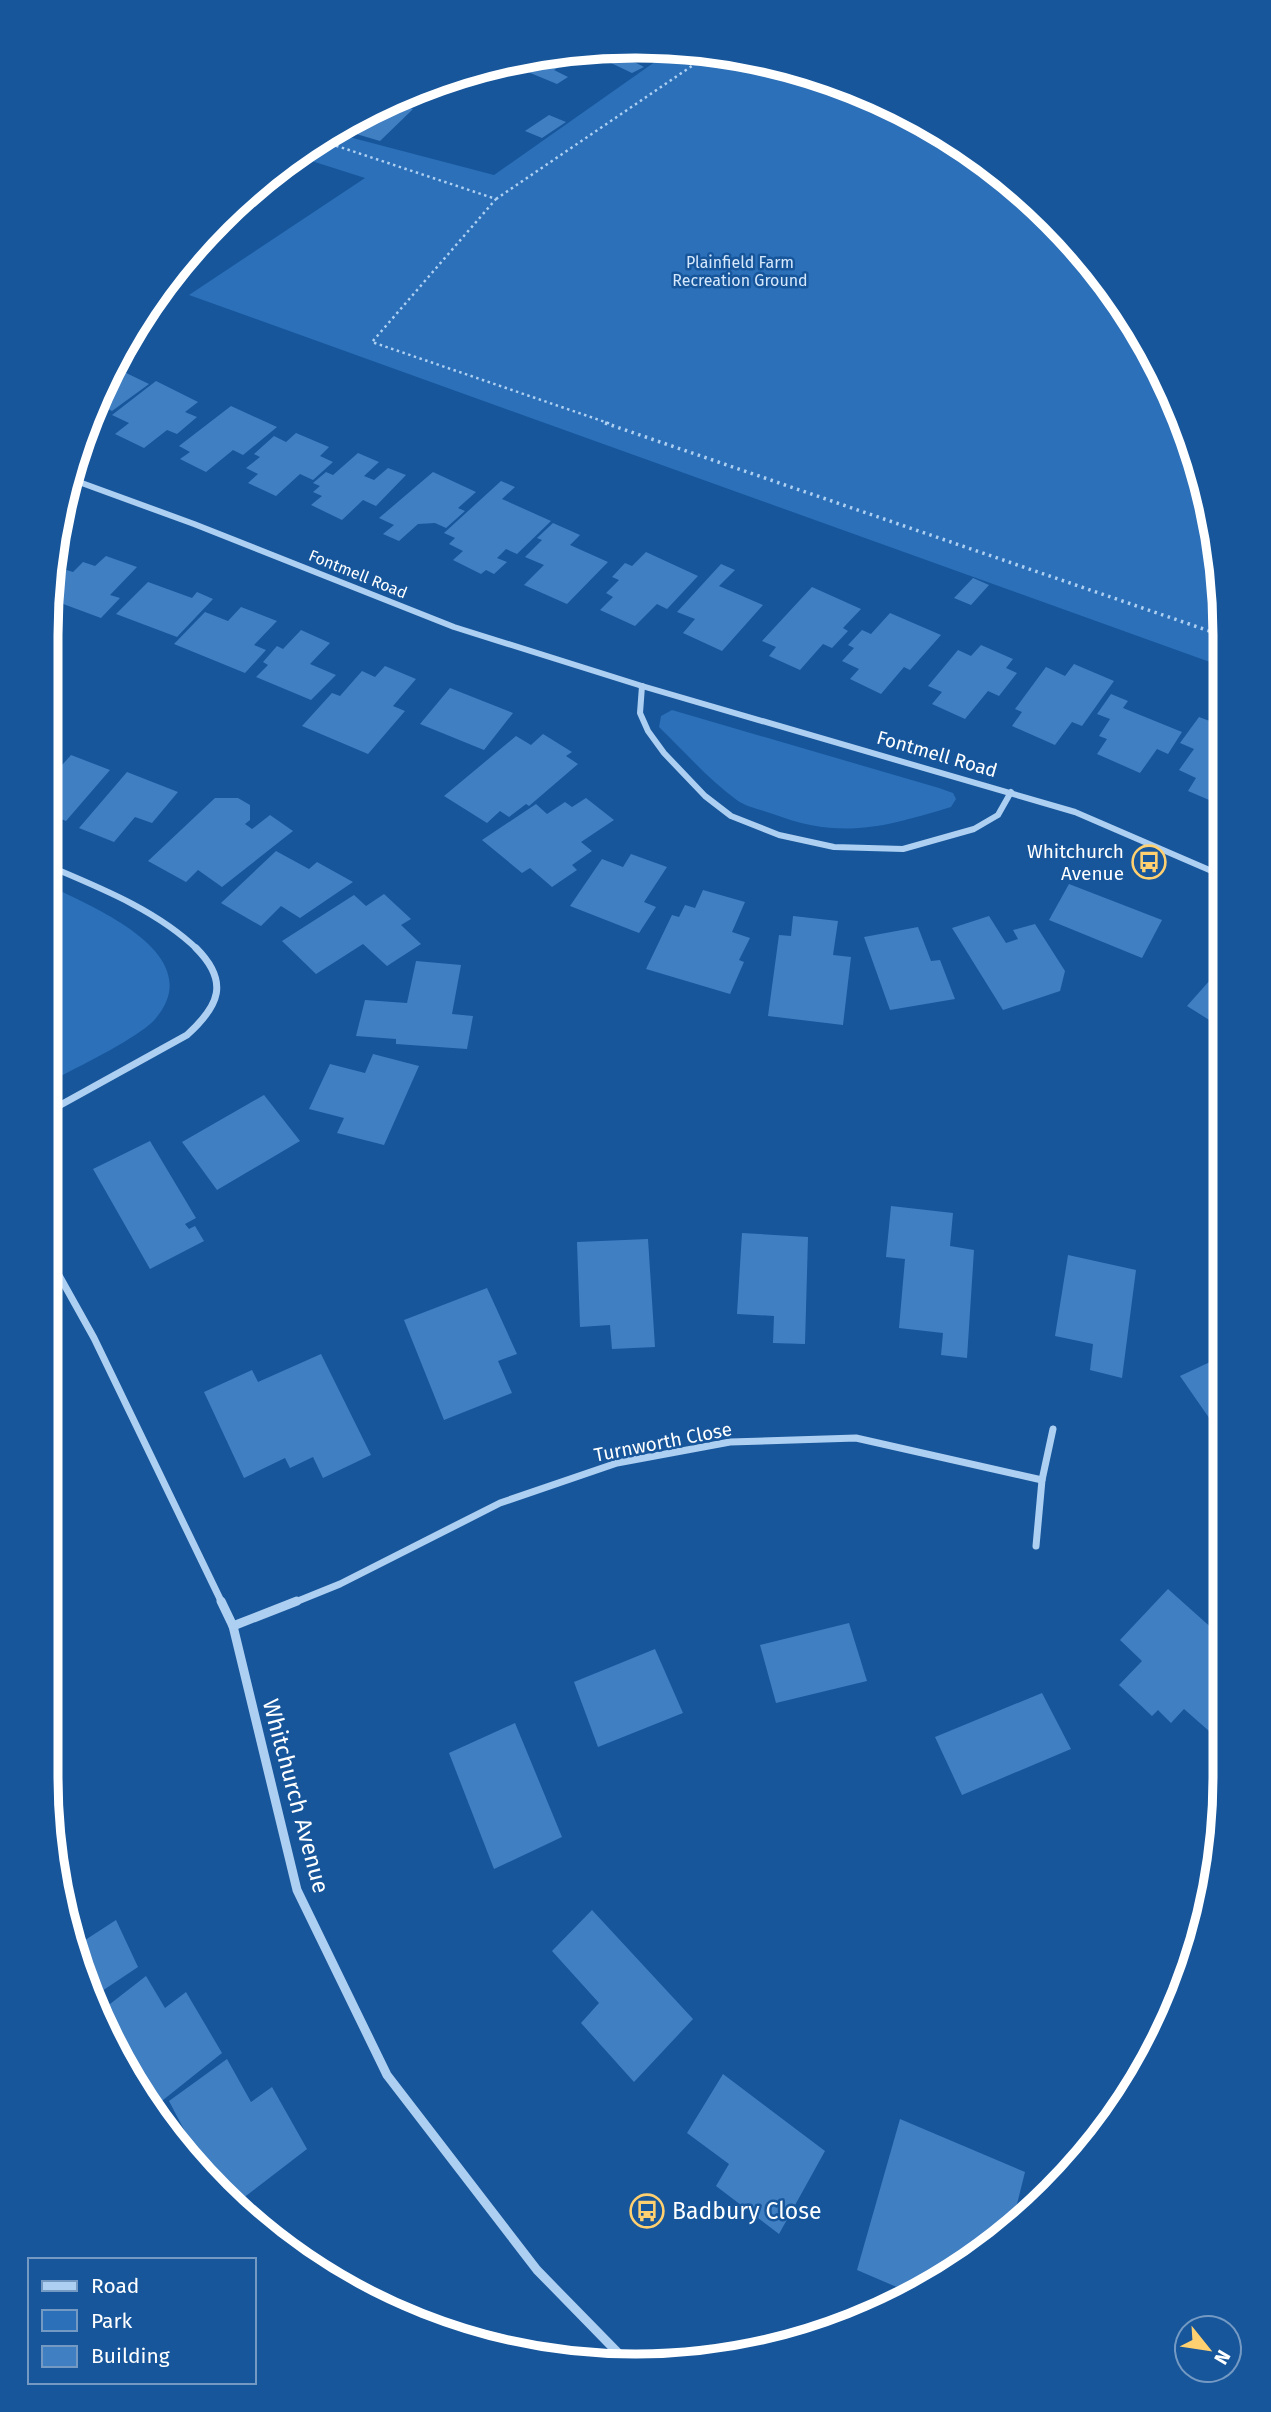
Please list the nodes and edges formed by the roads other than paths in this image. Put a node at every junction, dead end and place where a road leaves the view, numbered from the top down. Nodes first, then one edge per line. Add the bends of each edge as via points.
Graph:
1 (78, 482) edge
2 (642, 686) junction
3 (1011, 792) junction
4 (58, 871) edge
5 (1213, 872) edge
6 (58, 1106) edge
7 (58, 1274) edge
8 (1053, 1429) dead end
9 (1042, 1480) junction
10 (1035, 1546) dead end
11 (233, 1626) junction
12 (619, 2354) edge

1 - 2 street, Fontmell Road via 454,627
2 - 3 street, Fontmell Road
2 - 3 street, Fontmell Road via 640,713 664,753 731,816 779,835 834,847 903,849 974,829 998,815
3 - 5 street via 1075,812
4 - 6 street via 139,910 189,941 209,959 217,977 215,999 206,1018 187,1035
7 - 11 street, Whitchurch Avenue via 94,1338
8 - 9 street
9 - 10 street
9 - 11 street, Turnworth Close via 856,1438 730,1442 617,1463 500,1503 340,1584
11 - 12 street, Whitchurch Avenue via 297,1890 387,2075 537,2270

